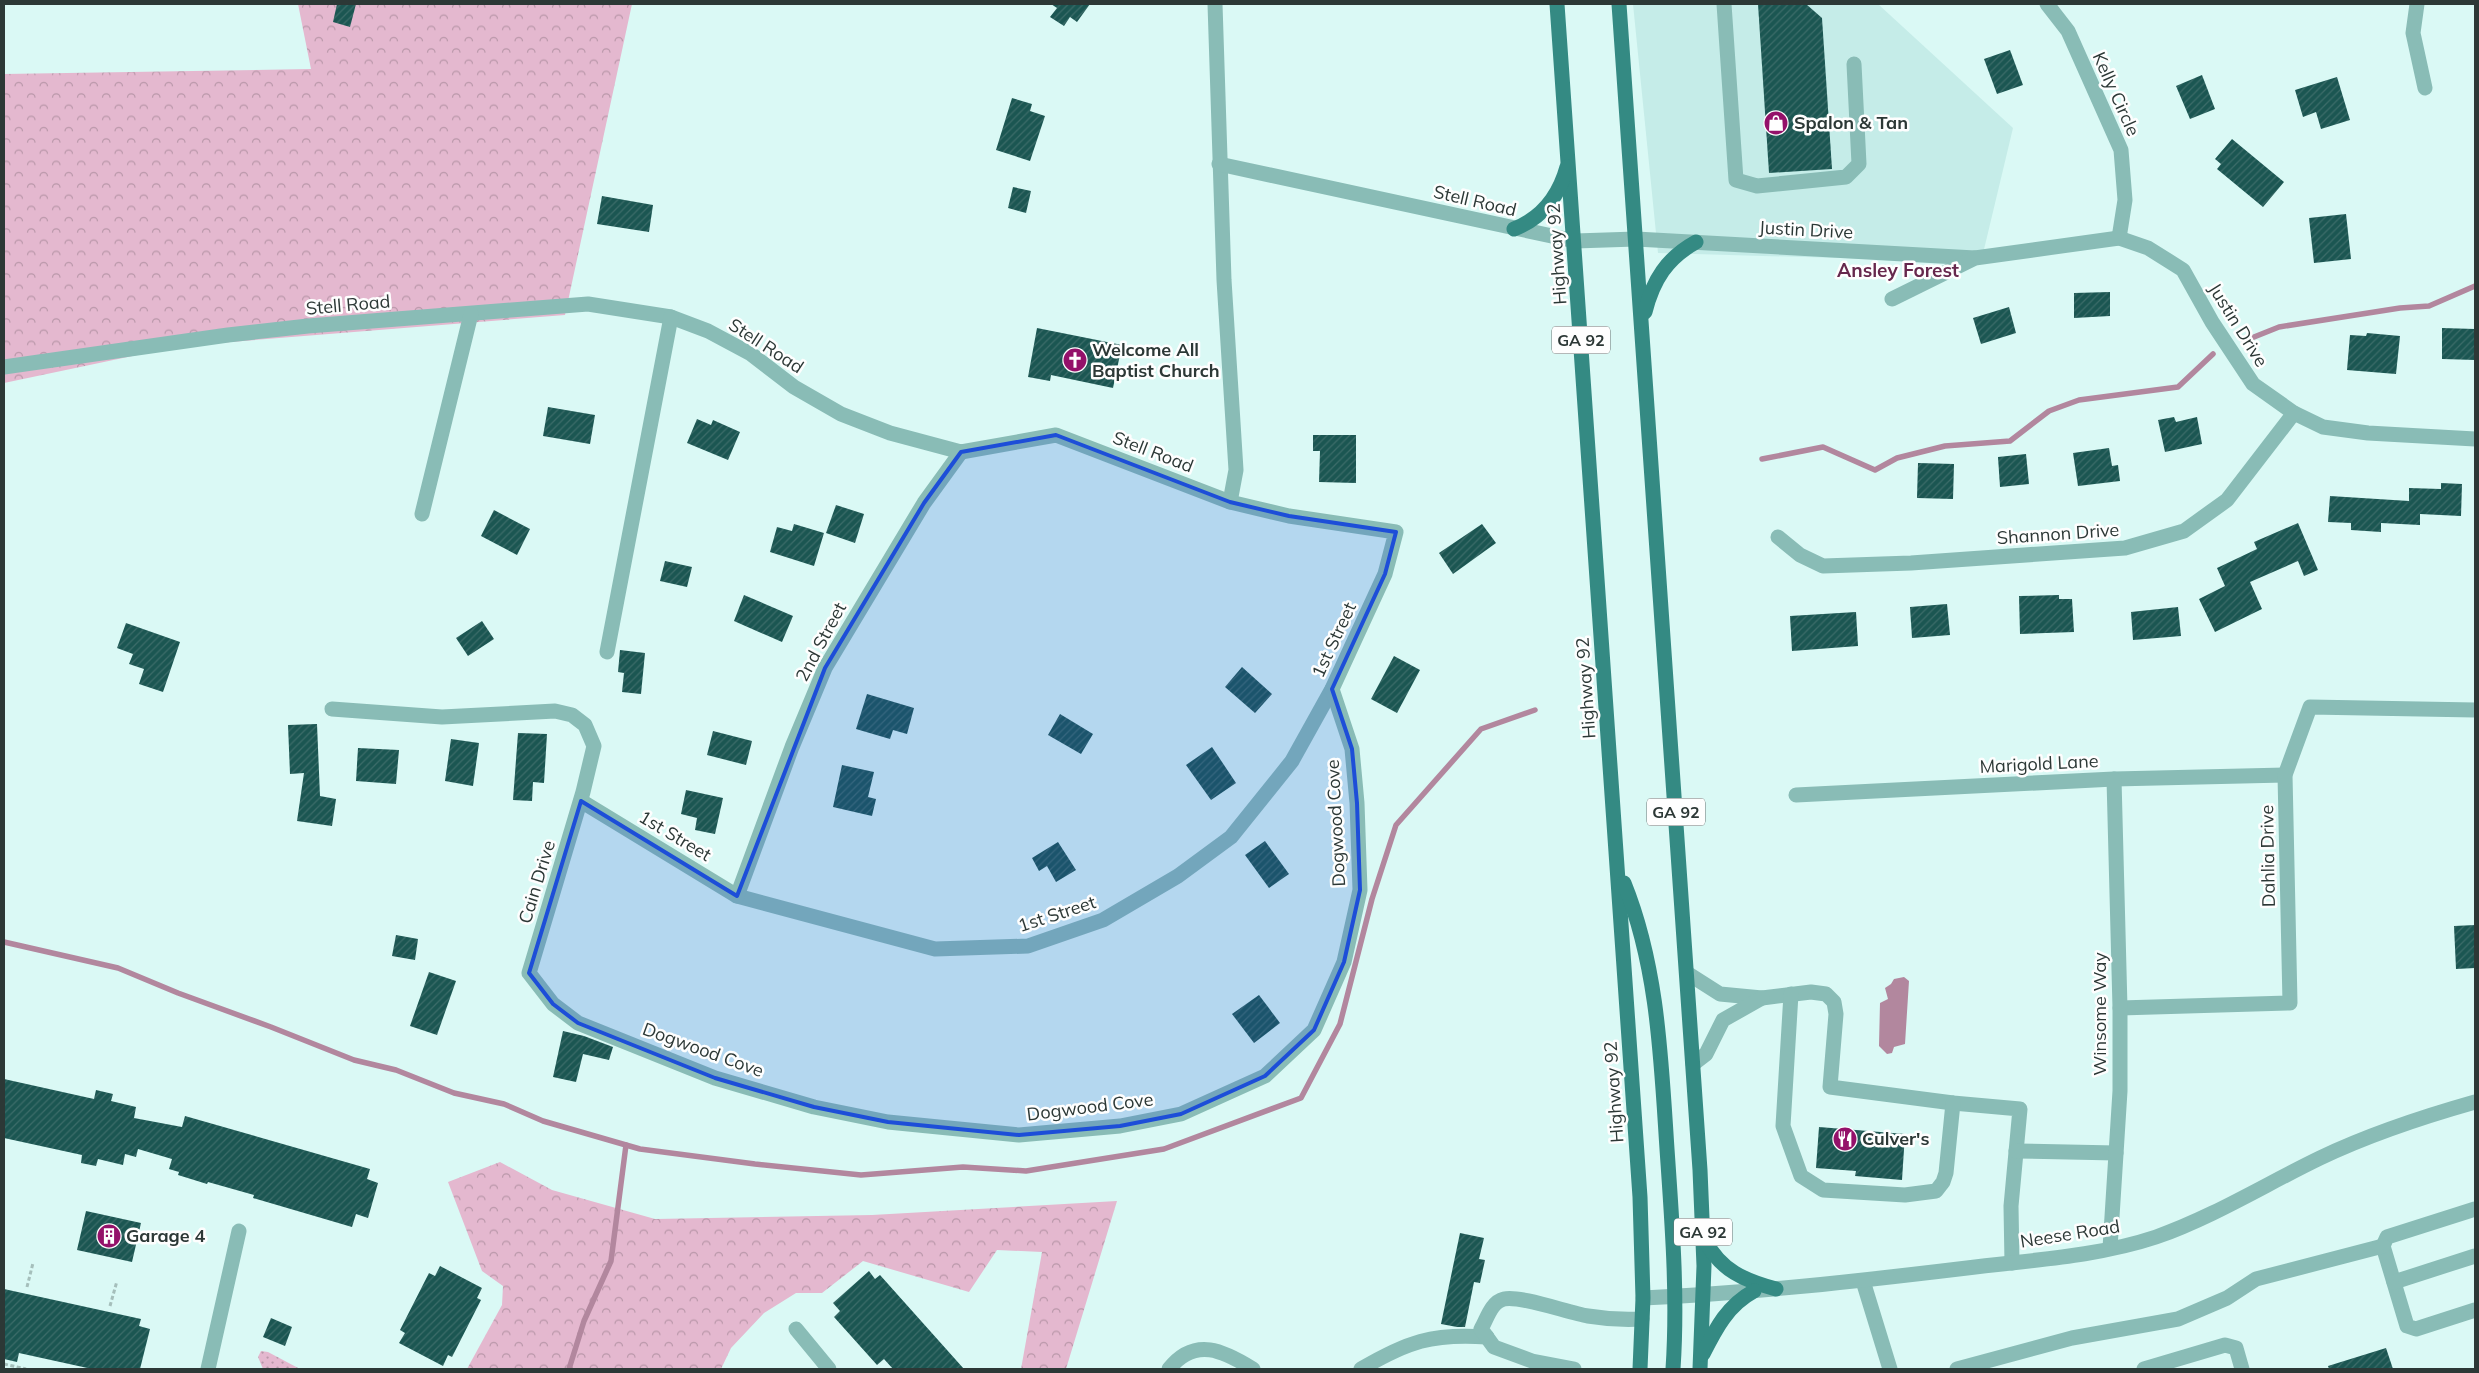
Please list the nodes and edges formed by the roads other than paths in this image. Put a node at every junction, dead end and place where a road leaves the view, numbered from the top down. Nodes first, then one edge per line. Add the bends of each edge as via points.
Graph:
1 (1215, 4) edge
2 (1557, 4) edge
3 (1619, 4) edge
4 (1724, 4) edge
5 (2047, 4) edge
6 (2417, 4) edge
7 (1854, 64) dead end
8 (2425, 88) dead end
9 (1569, 161) junction
10 (1219, 164) junction
11 (1514, 230) junction
12 (2119, 238) junction
13 (1636, 239) junction
14 (1575, 241) junction
15 (1696, 242) junction
16 (1975, 258) junction
17 (1892, 299) dead end
18 (471, 314) junction
19 (671, 317) junction
20 (1642, 328) junction
21 (4, 367) edge
22 (2294, 413) junction
23 (2475, 439) edge
24 (962, 452) junction
25 (1230, 502) junction
26 (422, 514) dead end
27 (1396, 532) joint
28 (1778, 537) dead end
29 (607, 652) dead end
30 (1332, 689) junction
31 (332, 709) dead end
32 (2475, 710) edge
33 (2285, 775) junction
34 (2114, 779) junction
35 (1796, 795) dead end
36 (581, 801) junction
37 (1618, 870) junction
38 (737, 896) junction
39 (530, 973) joint
40 (1687, 973) junction
41 (1791, 994) junction
42 (1762, 998) junction
43 (2120, 1008) junction
44 (1693, 1064) junction
45 (2475, 1102) edge
46 (1953, 1104) junction
47 (2016, 1151) junction
48 (2116, 1153) junction
49 (2475, 1209) edge
50 (239, 1231) dead end
51 (1704, 1237) junction
52 (2383, 1246) junction
53 (2110, 1248) junction
54 (2475, 1256) edge
55 (2012, 1263) junction
56 (1863, 1281) junction
57 (2394, 1282) junction
58 (1776, 1290) junction
59 (1754, 1291) junction
60 (1703, 1294) junction
61 (1675, 1297) junction
62 (1643, 1298) junction
63 (2475, 1310) edge
64 (1642, 1319) junction
65 (796, 1329) dead end
66 (1487, 1336) junction
67 (1701, 1364) edge
68 (2182, 1364) edge
69 (208, 1369) edge
70 (829, 1369) edge
71 (1169, 1369) edge
72 (1253, 1369) edge
73 (1361, 1369) edge
74 (1574, 1369) edge
75 (1640, 1369) edge
76 (1673, 1369) edge
77 (1890, 1369) edge
78 (1957, 1369) edge
79 (2144, 1369) edge
80 (2242, 1369) edge

1 - 10 street
2 - 9 main road, Highway 92 / GA 92
3 - 13 main road, GA 92
4 - 7 street via 1736,180 1757,186 1846,177 1859,164
5 - 12 street, Kelly Circle via 2068,31 2121,150 2125,200
6 - 8 street via 2413,33
9 - 11 main road via 1562,182 1549,204 1536,217
9 - 14 main road, Highway 92 / GA 92
10 - 11 street, Stell Road
10 - 25 street via 1236,470
11 - 14 street, Stell Road
12 - 16 street, Justin Drive
12 - 22 street, Justin Drive via 2148,248 2183,270 2253,384
13 - 14 street, Stell Road
13 - 15 street, Justin Drive
13 - 20 main road, GA 92
14 - 37 main road, Highway 92 / GA 92
15 - 16 street, Justin Drive
15 - 20 main road via 1675,255 1656,279
16 - 17 street, Justin Drive
18 - 19 street, Stell Road via 588,304
18 - 21 street, Stell Road via 228,335
18 - 26 street
19 - 24 street, Stell Road via 708,331 751,354 794,387 841,414 890,433
19 - 29 street
20 - 40 main road, GA 92
22 - 23 street, Justin Drive via 2323,427
22 - 28 street, Shannon Drive via 2227,500 2184,531 2125,548 1823,566 1800,555
24 - 25 street, Stell Road via 1056,435
24 - 38 street, 2nd Street via 924,503 825,668
25 - 27 street, Stell Road via 1289,516
27 - 30 street, 1st Street via 1385,574
30 - 38 street, 1st Street via 1292,761 1231,837 1178,876 1103,920 1056,937 1028,946 934,949
30 - 39 street, Dogwood Cove via 1352,749 1358,804 1360,890 1344,962 1314,1030 1272,1070 1181,1114 1120,1126 1019,1135 888,1122 814,1107 715,1078 578,1023 553,1004
31 - 36 street via 442,717 555,711 572,715 585,725 594,746
32 - 33 street, Dahlia Drive via 2310,707
33 - 34 street, Marigold Lane
33 - 43 street, Dahlia Drive via 2290,1003
34 - 35 street, Marigold Lane
34 - 43 street, Winsome Way
36 - 38 street, 1st Street
36 - 39 street, Cain Drive
37 - 61 main road via 1642,938 1655,1004
37 - 62 main road, Highway 92 / GA 92 via 1640,1197
40 - 42 street via 1720,994
40 - 44 main road, GA 92
41 - 42 street
41 - 46 street via 1826,994 1834,1002 1836,1014 1830,1087
41 - 46 street via 1783,1126 1801,1176 1823,1190 1905,1195 1936,1191 1946,1172
42 - 44 street via 1723,1020 1706,1054
43 - 48 street, Winsome Way
44 - 51 main road, GA 92
45 - 53 street, Neese Road via 2400,1124 2172,1230
46 - 47 street via 2020,1109
47 - 48 street
47 - 55 street via 2011,1206
48 - 53 street, Winsome Way
49 - 52 street via 2387,1237
50 - 69 street
51 - 58 main road via 1717,1260 1728,1270
51 - 60 main road, GA 92
52 - 57 street
52 - 78 street via 2256,1279 2227,1298 2178,1319 2072,1338
53 - 55 street, Neese Road
54 - 57 street
55 - 56 street, Neese Road
56 - 58 street, Neese Road
56 - 77 street
57 - 63 street via 2407,1326 2416,1329
58 - 59 street, Neese Road
59 - 60 street, Neese Road
59 - 67 main road via 1730,1309 1717,1327
60 - 61 street, Neese Road
60 - 67 main road, GA 92
61 - 62 street, Neese Road
61 - 76 main road
62 - 64 main road, Highway 92 / GA 92
64 - 66 street via 1587,1316 1522,1300 1504,1299 1493,1306 1482,1329
64 - 75 main road, Highway 92 / GA 92
65 - 70 street
66 - 73 street via 1424,1339
66 - 74 street via 1494,1347 1532,1361
68 - 79 street
68 - 80 street via 2225,1345 2236,1348
71 - 72 street via 1178,1358 1204,1348 1230,1355

